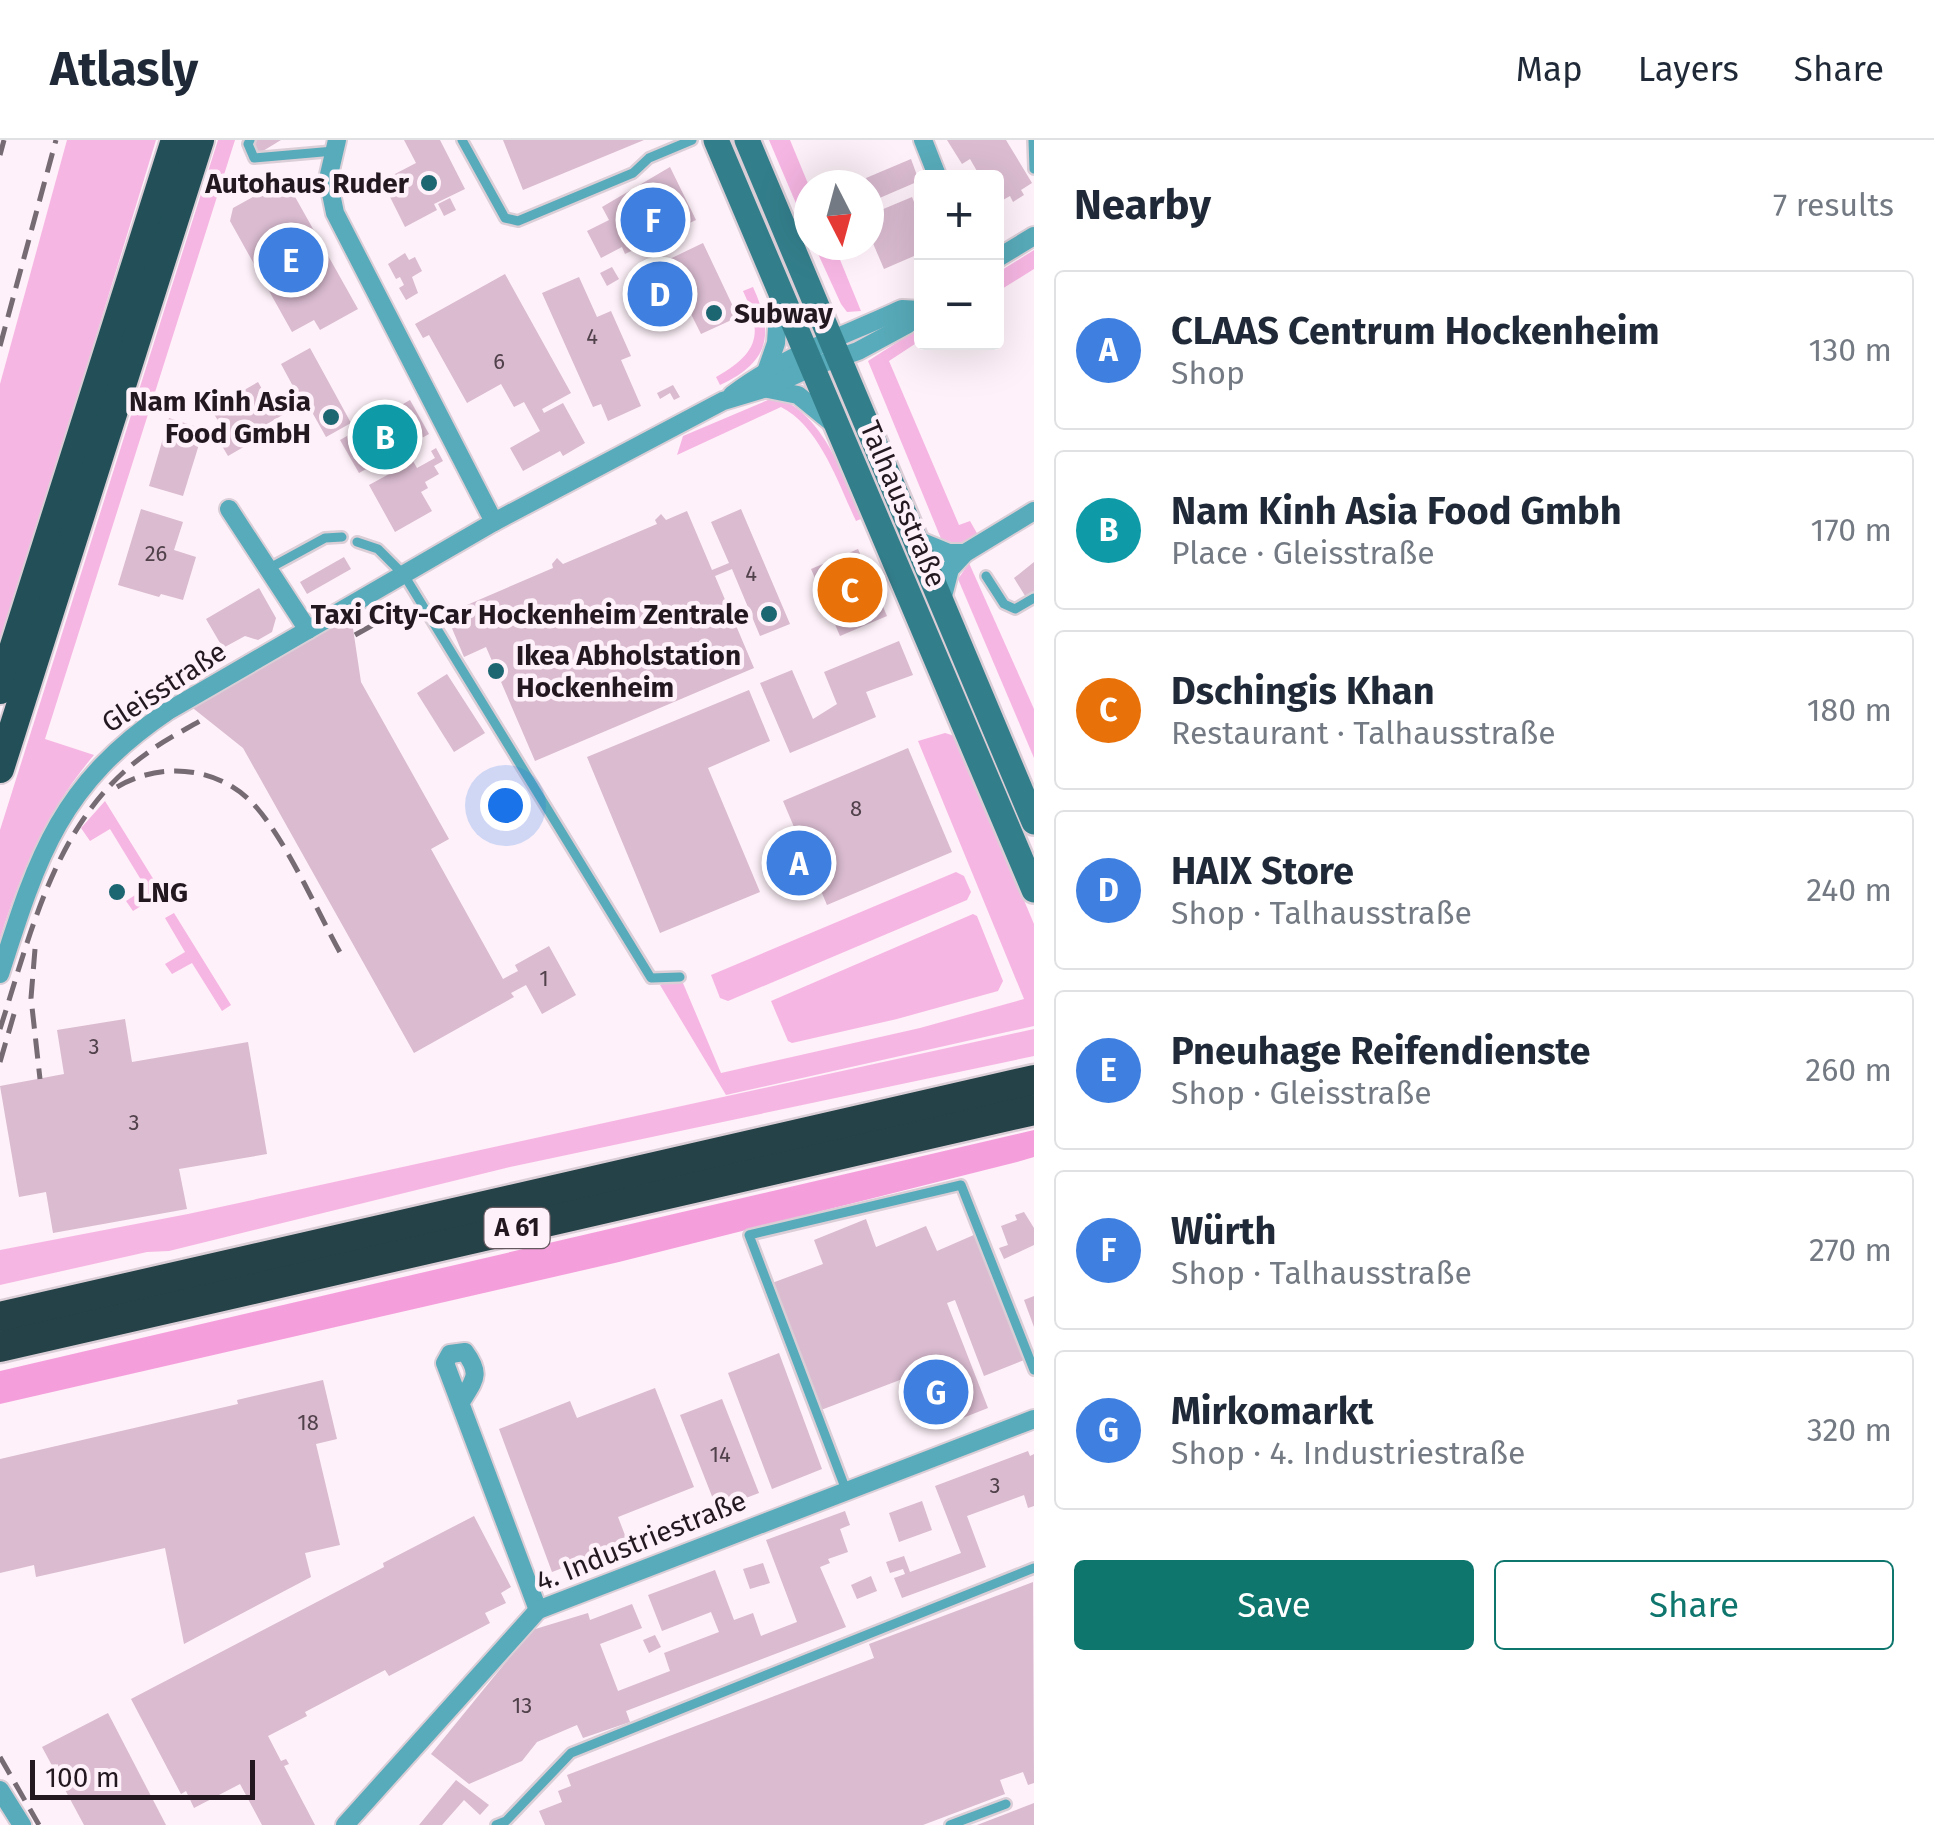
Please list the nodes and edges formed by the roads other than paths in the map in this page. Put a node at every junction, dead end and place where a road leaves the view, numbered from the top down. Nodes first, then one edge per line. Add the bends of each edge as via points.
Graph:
1 (175, 140) edge
2 (200, 140) edge
3 (250, 140) edge
4 (462, 140) edge
5 (692, 140) edge
6 (716, 140) edge
7 (747, 140) edge
8 (923, 140) edge
9 (1033, 140) edge
10 (336, 146) edge
11 (1034, 168) edge
12 (935, 170) edge
13 (1034, 236) edge
14 (1004, 253) edge
15 (780, 290) junction
16 (914, 318) edge
17 (836, 350) junction
18 (809, 360) junction
19 (767, 379) junction
20 (839, 431) junction
21 (230, 509) dead end
22 (1034, 511) edge
23 (494, 522) junction
24 (342, 538) dead end
25 (915, 539) junction
26 (357, 542) dead end
27 (965, 553) junction
28 (268, 569) junction
29 (404, 575) junction
30 (986, 576) dead end
31 (1034, 598) edge
32 (942, 601) junction
33 (308, 630) junction
34 (0, 690) edge
35 (0, 768) edge
36 (1034, 822) edge
37 (1032, 882) edge
38 (0, 974) edge
39 (680, 977) dead end
40 (1034, 1080) edge
41 (1034, 1110) edge
42 (0, 1317) edge
43 (0, 1347) edge
44 (1034, 1370) edge
45 (460, 1402) dead end
46 (1034, 1419) edge
47 (846, 1490) junction
48 (1034, 1568) edge
49 (538, 1610) junction
50 (0, 1790) edge
51 (1006, 1804) dead end
52 (22, 1825) edge
53 (345, 1825) edge
54 (496, 1825) edge
55 (950, 1825) edge

1 - 34 highway
2 - 35 highway
3 - 10 lane via 254,158
4 - 5 lane via 504,218 518,221 633,173 649,158
6 - 15 main road, Talhausstraße
7 - 17 main road, Talhausstraße
8 - 12 street
9 - 11 lane
10 - 23 street via 328,179 334,213
13 - 14 street
15 - 18 main road, Talhausstraße
15 - 19 street
16 - 17 street, Gleisstraße
17 - 18 street, Gleisstraße
17 - 25 main road, Talhausstraße
18 - 19 street, Gleisstraße
18 - 20 main road, Talhausstraße
19 - 20 street via 798,394
19 - 23 street, Gleisstraße
20 - 37 main road, Talhausstraße
21 - 28 street
22 - 27 street
23 - 29 street, Gleisstraße
24 - 28 lane via 325,538
25 - 27 street
25 - 32 main road, Talhausstraße
26 - 29 lane via 378,549
27 - 32 street via 950,569
28 - 33 street
29 - 33 street, Gleisstraße
29 - 39 lane via 651,978
30 - 31 lane via 1008,607
32 - 36 main road, Talhausstraße
33 - 38 street, Gleisstraße via 168,711 97,769 40,856
40 - 42 highway, A 61
41 - 43 highway, A 61
44 - 47 lane via 960,1185 750,1235
45 - 49 street
46 - 47 street, 4. Industriestraße
47 - 49 street, 4. Industriestraße
48 - 54 lane via 571,1753
49 - 53 street, 4. Industriestraße
50 - 52 street
51 - 55 lane

